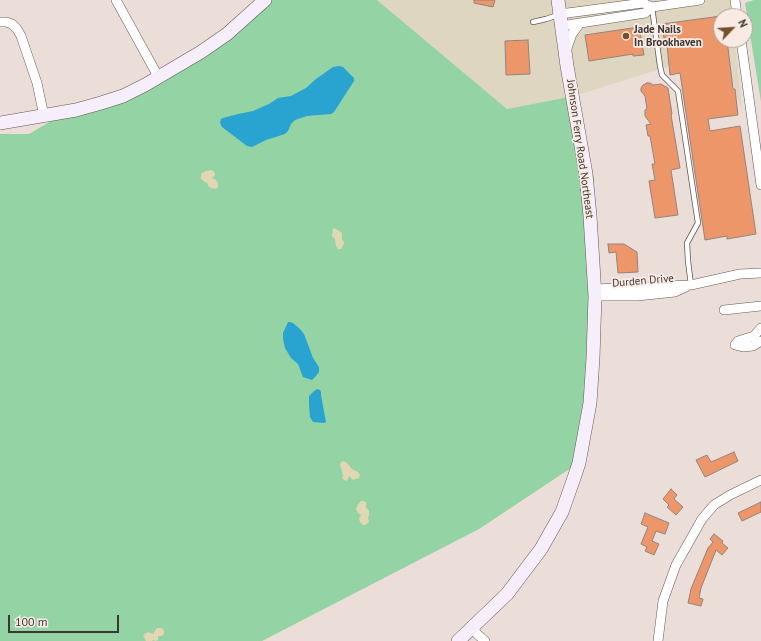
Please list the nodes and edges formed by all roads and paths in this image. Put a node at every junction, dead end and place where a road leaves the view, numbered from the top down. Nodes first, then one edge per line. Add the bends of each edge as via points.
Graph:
1 (116, 0) edge
2 (266, 0) edge
3 (558, 0) edge
4 (700, 0) edge
5 (652, 7) junction
6 (560, 20) junction
7 (0, 22) edge
8 (533, 22) dead end
9 (580, 23) junction
10 (742, 48) edge
11 (565, 55) junction
12 (159, 78) junction
13 (44, 116) junction
14 (0, 123) edge
15 (761, 185) edge
16 (761, 273) edge
17 (691, 285) junction
18 (595, 293) junction
19 (761, 306) edge
20 (724, 310) dead end
21 (761, 328) edge
22 (758, 340) edge
23 (761, 480) edge
24 (473, 628) junction
25 (458, 641) edge
26 (485, 641) edge
27 (658, 641) edge

1 - 12 street
2 - 12 main road via 226,34
3 - 6 main road, Johnson Ferry Road Northeast
4 - 5 street
5 - 6 street via 643,3
5 - 9 street via 645,13
5 - 17 lane via 662,74 678,91 698,223 687,243
6 - 8 lane via 546,19
6 - 9 street
6 - 11 main road, Johnson Ferry Road Northeast
7 - 13 street via 14,22 21,36 37,83
9 - 11 street via 572,34
10 - 15 street
11 - 18 main road, Johnson Ferry Road Northeast via 586,174
12 - 13 main road via 123,96 76,110
13 - 14 main road
16 - 17 street, Durden Drive via 740,274
17 - 18 street, Durden Drive via 675,292 638,296
18 - 24 main road, Johnson Ferry Road Northeast via 590,404 579,463 562,512 541,549 507,594
19 - 20 street
21 - 22 street
23 - 27 street via 714,504 702,519 676,565 663,601
24 - 25 main road, Johnson Ferry Road Northeast
24 - 26 street

